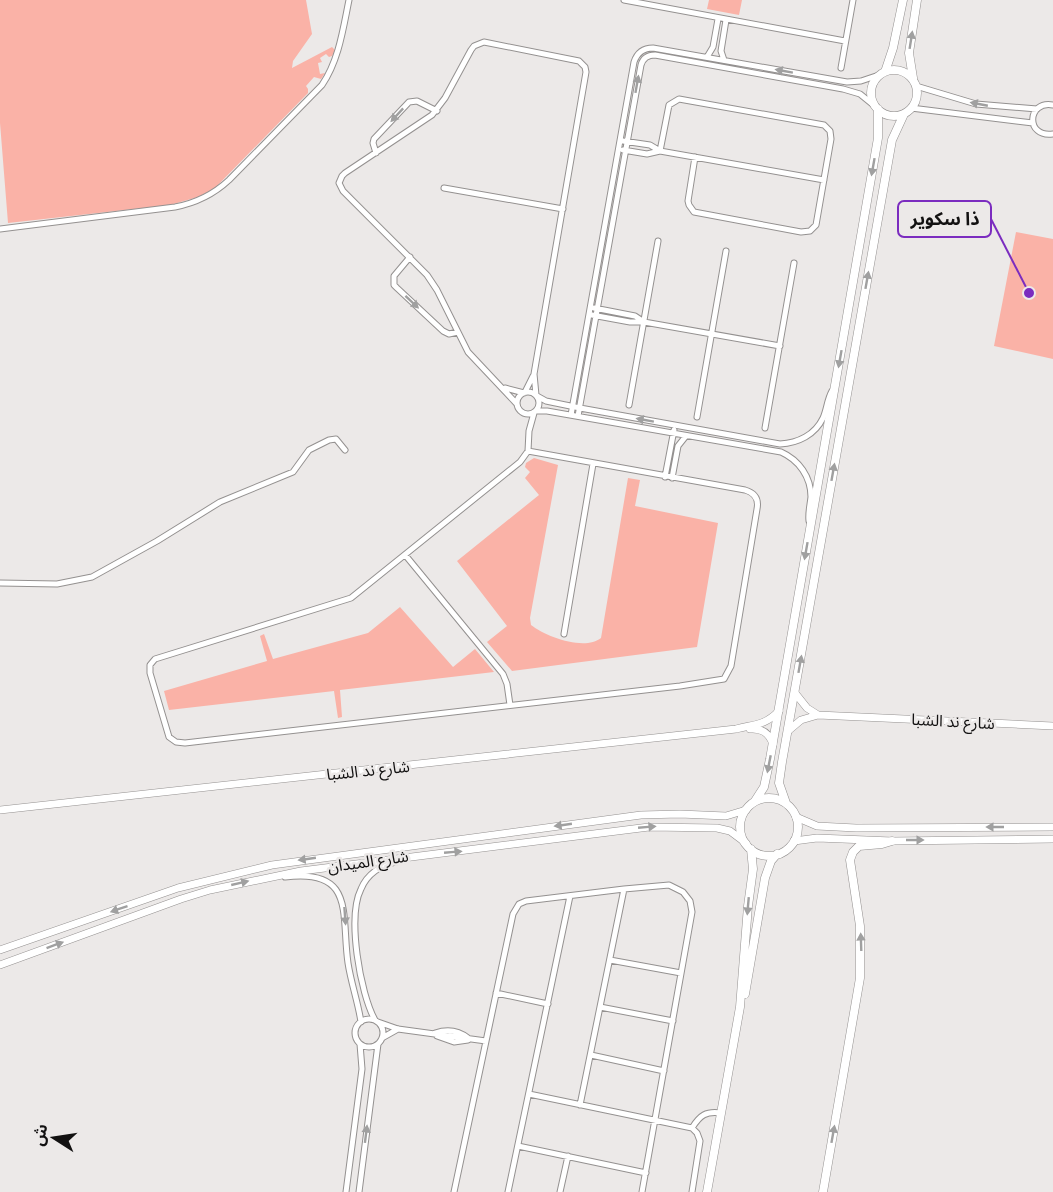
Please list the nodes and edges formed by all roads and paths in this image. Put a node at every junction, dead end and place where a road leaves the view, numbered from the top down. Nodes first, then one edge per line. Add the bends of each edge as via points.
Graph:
1 (349, 0) edge
2 (627, 0) edge
3 (853, 0) edge
4 (903, 0) edge
5 (917, 0) edge
6 (718, 19) junction
7 (726, 20) junction
8 (845, 41) junction
9 (707, 57) junction
10 (724, 60) junction
11 (841, 68) dead end
12 (884, 73) junction
13 (915, 83) junction
14 (1053, 105) edge
15 (877, 108) junction
16 (911, 108) junction
17 (1037, 109) junction
18 (437, 111) junction
19 (904, 114) junction
20 (1033, 123) junction
21 (1053, 134) edge
22 (620, 140) junction
23 (627, 141) junction
24 (618, 149) junction
25 (625, 150) junction
26 (660, 151) junction
27 (376, 153) junction
28 (695, 157) junction
29 (824, 180) junction
30 (444, 188) dead end
31 (563, 209) junction
32 (0, 229) edge
33 (658, 241) dead end
34 (726, 251) dead end
35 (410, 257) junction
36 (794, 263) dead end
37 (594, 308) junction
38 (592, 315) junction
39 (644, 322) junction
40 (458, 332) junction
41 (711, 334) junction
42 (780, 346) junction
43 (534, 374) junction
44 (836, 384) junction
45 (503, 388) junction
46 (525, 392) junction
47 (536, 396) junction
48 (516, 403) junction
49 (629, 405) dead end
50 (572, 407) junction
51 (580, 408) junction
52 (521, 412) junction
53 (535, 412) junction
54 (571, 415) junction
55 (578, 416) junction
56 (697, 417) dead end
57 (765, 428) dead end
58 (529, 431) junction
59 (710, 432) junction
60 (673, 433) junction
61 (687, 435) junction
62 (345, 450) dead end
63 (528, 451) junction
64 (593, 464) junction
65 (665, 477) junction
66 (672, 478) junction
67 (810, 526) junction
68 (406, 556) junction
69 (0, 583) edge
70 (564, 634) dead end
71 (795, 693) junction
72 (510, 705) junction
73 (779, 711) junction
74 (818, 715) junction
75 (1053, 726) edge
76 (735, 729) junction
77 (788, 730) junction
78 (773, 744) junction
79 (755, 801) junction
80 (786, 803) junction
81 (0, 810) edge
82 (746, 810) junction
83 (796, 817) junction
84 (1053, 827) edge
85 (1053, 839) edge
86 (794, 841) junction
87 (892, 841) junction
88 (748, 846) junction
89 (777, 854) junction
90 (415, 855) junction
91 (268, 877) junction
92 (624, 888) junction
93 (570, 896) junction
94 (0, 950) edge
95 (610, 960) junction
96 (0, 965) edge
97 (681, 973) junction
98 (496, 993) junction
99 (548, 1004) junction
100 (740, 1006) junction
101 (600, 1007) junction
102 (376, 1021) junction
103 (361, 1022) junction
104 (673, 1022) junction
105 (398, 1029) junction
106 (380, 1041) junction
107 (486, 1041) junction
108 (360, 1044) junction
109 (591, 1056) junction
110 (664, 1071) junction
111 (529, 1094) junction
112 (580, 1105) junction
113 (721, 1113) junction
114 (655, 1121) junction
115 (692, 1128) junction
116 (518, 1146) junction
117 (568, 1156) junction
118 (646, 1173) junction
119 (346, 1192) edge
120 (359, 1192) edge
121 (454, 1192) edge
122 (508, 1192) edge
123 (560, 1192) edge
124 (642, 1192) edge
125 (692, 1192) edge
126 (707, 1192) edge
127 (823, 1192) edge

1 - 32 street via 329,76 216,191 175,207
2 - 6 street
3 - 8 street
4 - 12 main road
13 -> 5 main road via 909,53
6 - 7 street
6 - 9 street
7 - 8 street
7 - 10 street via 721,53
8 - 11 street
9 - 10 street
9 - 22 street via 653,48 641,51 634,62
12 -> 10 street via 847,82
12 - 13 main road via 900,71
12 - 15 main road via 872,89
13 - 16 main road via 917,98
17 -> 13 street via 976,104
14 - 17 street
15 - 19 main road via 887,115
23 -> 15 street via 641,63 652,55 843,88 860,94
15 -> 44 main road via 878,138
16 - 19 main road
16 - 20 street
17 - 20 street
18 - 27 street
18 -> 27 street via 417,101 409,102 374,139
18 - 31 street via 471,50 479,43 582,64 586,76
71 -> 19 main road via 892,140
20 - 21 street via 1041,133
22 - 23 street
22 - 24 street
23 - 25 street
23 - 26 street
24 - 25 street
24 - 37 street
25 - 26 street via 646,154
25 - 37 street
26 - 28 street
26 - 29 street via 669,105 679,99 820,123 828,127 831,135
27 - 35 street via 342,176 339,183
28 - 29 street
28 - 29 street via 688,201 694,212 801,232 816,225
30 - 31 street
31 - 43 street
33 - 39 street
34 - 41 street
35 - 40 street via 432,281
35 -> 40 street via 396,272 394,285 443,332
36 - 42 street
37 - 38 street
37 - 39 street via 635,316
38 - 39 street
38 - 50 street
38 - 51 street
39 - 41 street
39 - 49 street
40 - 45 street via 471,355
41 - 42 street
41 - 56 street
42 - 57 street
43 - 46 street
43 - 47 street
44 - 59 street via 819,425 796,442 775,443
44 - 67 main road
45 - 46 street
45 - 48 street
46 - 47 street
46 - 48 street
47 - 50 street
47 - 53 street via 539,404
48 - 52 street
50 - 51 street
50 - 54 street
51 - 55 street
59 -> 51 street
52 - 53 street
52 - 58 street
53 - 54 street
53 - 58 street
54 - 55 street
55 - 60 street
58 - 63 street
59 - 60 street via 675,429
60 - 61 street
60 - 65 street
61 - 66 street via 678,446
61 - 67 street via 763,448 791,457 809,484
62 - 69 street via 338,440 329,440 307,452 293,472 220,502 93,577 57,584
63 - 64 street
63 - 68 street via 520,462
64 - 65 street
64 - 70 street
65 - 66 street
66 - 72 street via 745,490 757,499 727,675 714,682
67 -> 73 main road
68 - 72 street via 503,674
68 - 72 street via 345,601 155,659 150,673 169,736 184,743
71 - 74 street
71 - 77 main road
73 - 76 street, شارع ند الشبا via 762,724
73 - 78 main road
74 - 75 street, شارع ند الشبا
74 - 77 street via 801,720
76 - 78 street, شارع ند الشبا via 759,729 768,734
76 - 81 street, شارع ند الشبا
77 - 80 main road via 779,778
78 -> 79 main road via 764,787
79 - 80 main road via 771,798
79 - 82 main road
80 - 83 main road
82 - 88 main road via 740,826
82 -> 94 street, شارع الميدان via 726,816 641,815 272,865 178,888
84 -> 83 street via 856,828 817,826
83 - 86 main road
87 -> 85 street
86 - 87 street
86 - 89 main road
127 -> 87 main road via 860,978 860,926 851,856 859,846
88 - 89 main road via 763,855
90 -> 88 street, شارع الميدان via 665,826 723,829
88 -> 100 main road via 753,869
89 - 100 main road via 767,869 748,982
90 - 91 street, شارع الميدان
90 - 102 street via 375,871 357,900 359,963
96 -> 91 street, شارع الميدان via 181,899
91 -> 103 street via 312,876 326,882 340,896 345,910 348,965
92 - 93 street
92 - 95 street
92 - 97 street via 669,885 687,896 692,912
93 - 98 street via 516,906
93 - 99 street
95 - 97 street
95 - 101 street
97 - 104 street
98 - 99 street
98 - 107 street
99 - 111 street
100 - 113 main road
101 - 104 street
101 - 109 street
102 - 103 street
102 - 105 street
102 - 106 street via 383,1031
103 - 108 street via 355,1032
104 - 110 street
105 - 106 street
105 - 107 street
106 - 108 street via 369,1047
120 -> 106 street
107 - 121 street
108 - 119 street via 362,1069
109 - 110 street
109 - 112 street
110 - 114 street
111 - 112 street
111 - 116 street
112 - 114 street
113 - 115 street via 705,1113
113 - 126 main road
114 - 115 street
114 - 118 street
115 - 125 street via 700,1141
116 - 117 street
116 - 122 street
117 - 118 street
117 - 123 street
118 - 124 street

